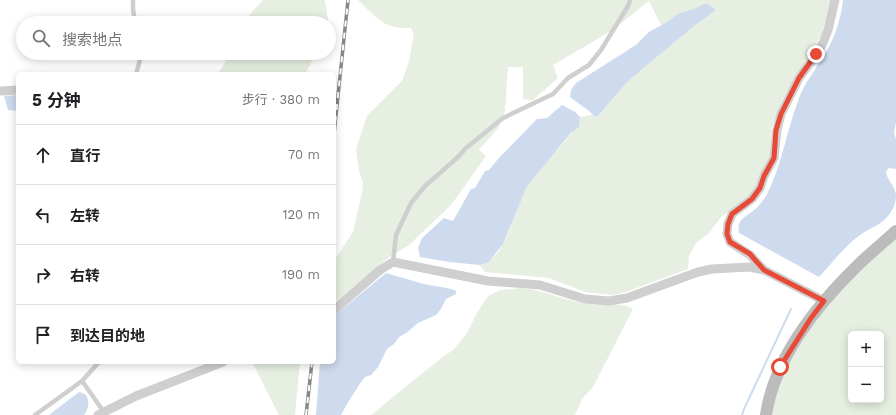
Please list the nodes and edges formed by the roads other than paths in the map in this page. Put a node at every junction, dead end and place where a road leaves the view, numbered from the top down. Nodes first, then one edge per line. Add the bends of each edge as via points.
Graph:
1 (133, 0) edge
2 (630, 0) edge
3 (835, 0) edge
4 (134, 16) edge
5 (140, 60) edge
6 (137, 72) edge
7 (0, 90) edge
8 (16, 90) edge
9 (896, 231) edge
10 (393, 262) junction
11 (764, 270) junction
12 (824, 301) junction
13 (336, 308) edge
14 (97, 364) edge
15 (219, 364) edge
16 (82, 381) junction
17 (101, 413) edge
18 (35, 415) edge
19 (766, 415) edge

1 - 4 lane
2 - 10 lane via 601,50 589,65 568,78 553,94 503,118 425,186 411,202 396,235
3 - 11 street via 824,39 799,78 781,114 776,130 774,158 760,188 752,199 732,214 728,224 727,234 730,242 750,254
5 - 6 lane
7 - 8 street
9 - 12 street via 856,266
10 - 11 street via 488,281 540,285 585,299 609,301 627,298 712,269 746,267
10 - 13 street
11 - 12 street
12 - 19 street via 780,367 770,392
14 - 16 lane
15 - 17 street via 136,396
16 - 17 lane
16 - 18 lane

